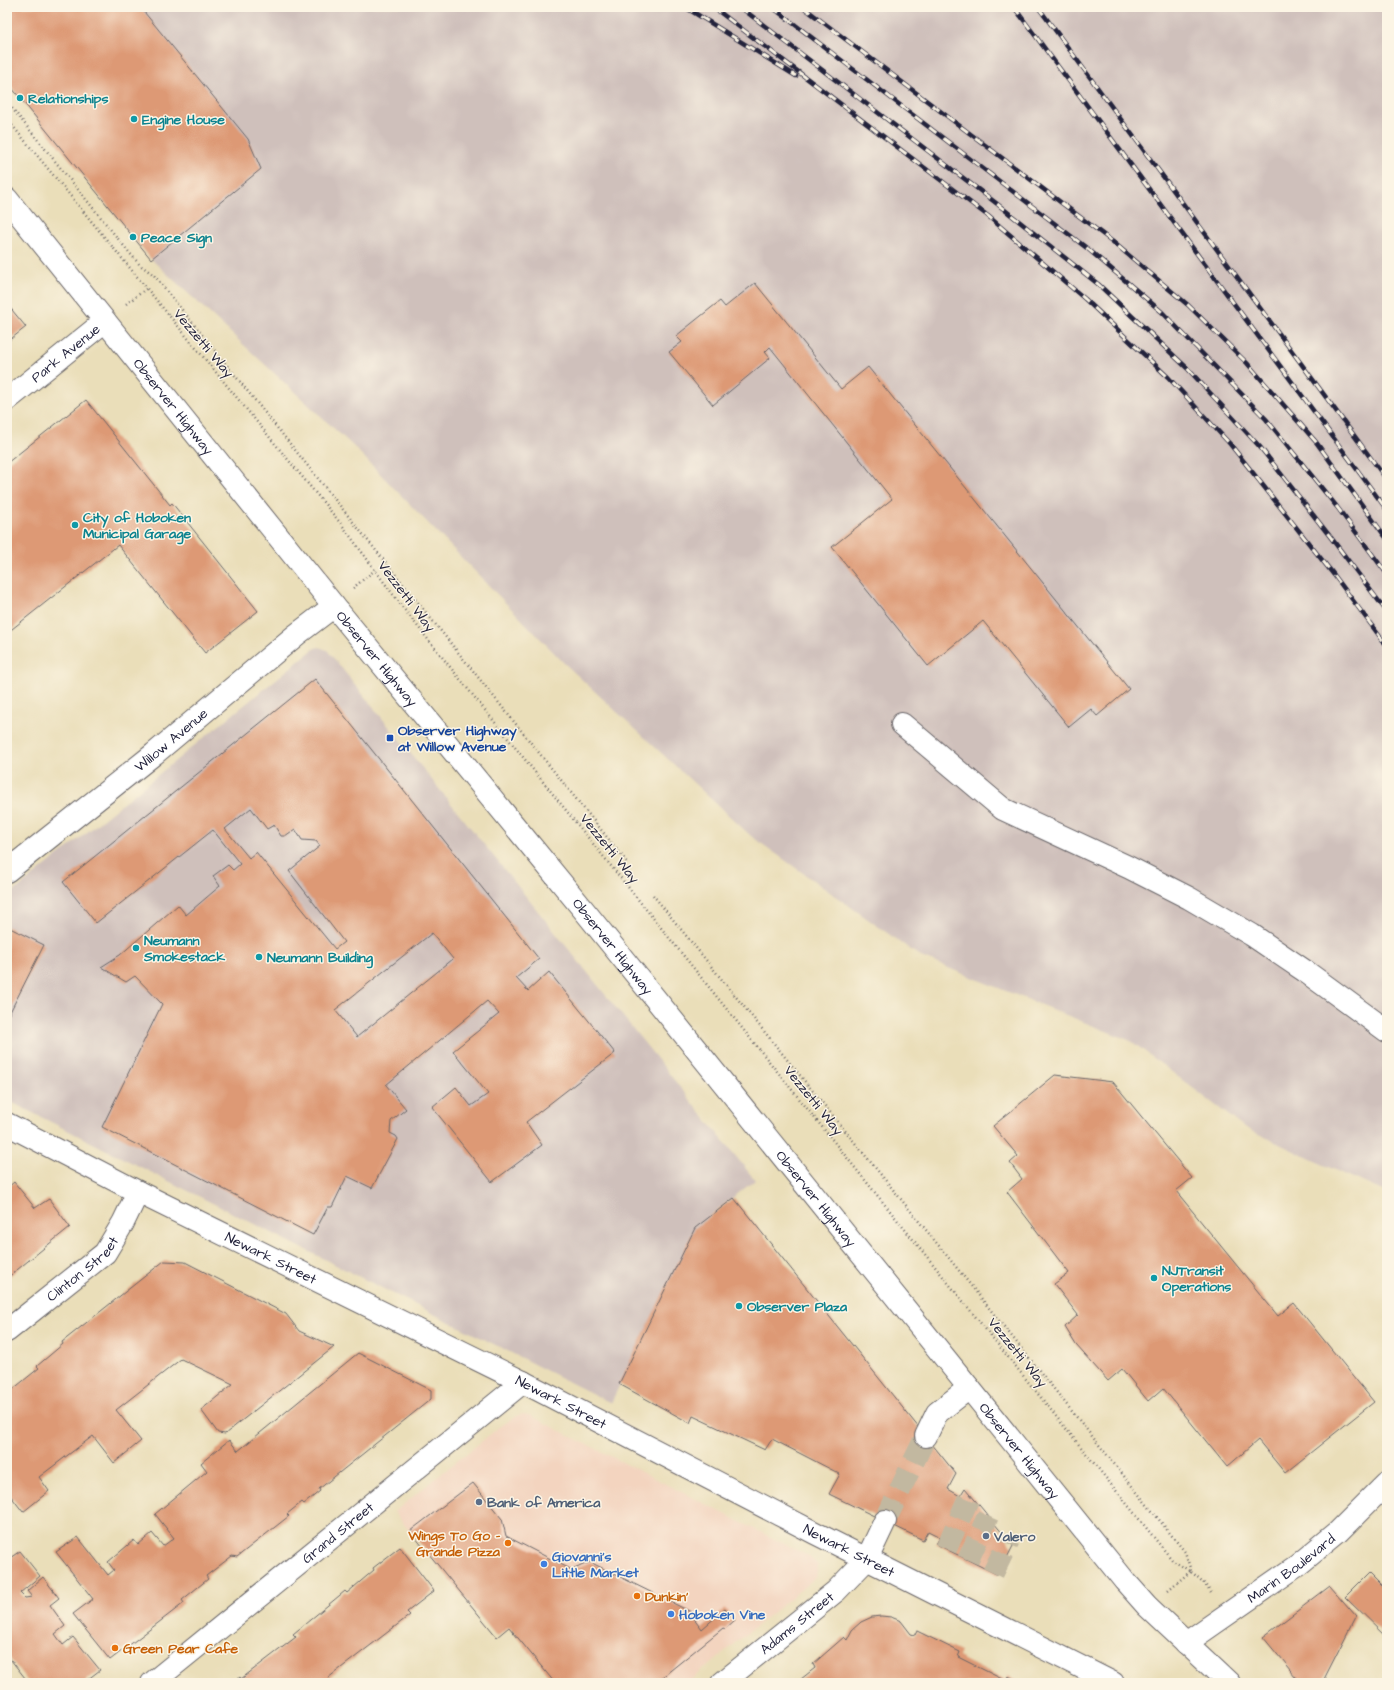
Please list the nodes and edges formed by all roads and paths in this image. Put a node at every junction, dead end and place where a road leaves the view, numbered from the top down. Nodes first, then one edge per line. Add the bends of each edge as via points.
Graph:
1 (7, 102) edge
2 (7, 119) edge
3 (7, 199) edge
4 (105, 321) junction
5 (7, 400) edge
6 (334, 606) junction
7 (902, 724) dead end
8 (627, 862) dead end
9 (7, 871) edge
10 (653, 895) dead end
11 (1387, 1031) edge
12 (7, 1124) edge
13 (138, 1192) junction
14 (7, 1331) edge
15 (523, 1382) junction
16 (969, 1388) junction
17 (926, 1436) tunnel mouth
18 (1387, 1483) edge
19 (885, 1521) tunnel mouth
20 (867, 1559) junction
21 (1191, 1571) junction
22 (1205, 1582) dead end
23 (1186, 1643) junction
24 (152, 1683) edge
25 (722, 1683) edge
26 (1113, 1683) edge
27 (1229, 1683) edge

1 - 8 path via 128,251 140,265 154,275
2 - 21 path, Vezzetti Way via 342,525 407,614 1173,1561
3 - 4 main road, Observer Highway
4 - 5 main road, Park Avenue
4 - 6 main road, Observer Highway
6 - 9 main road, Willow Avenue
6 - 16 main road, Observer Highway via 587,914
7 - 11 main road via 1003,809 1189,898 1252,935
10 - 21 path via 1185,1552
12 - 13 main road, Newark Street
13 - 14 main road, Clinton Street via 105,1253
13 - 15 main road, Newark Street
15 - 20 main road, Newark Street
15 - 24 main road, Grand Street
16 - 17 main road via 937,1413
16 - 23 main road, Observer Highway via 1129,1585
18 - 23 main road, Marin Boulevard via 1338,1532 1303,1560
19 - 20 main road, Adams Street
20 - 25 main road, Adams Street via 836,1591
20 - 26 main road, Newark Street
21 - 22 path, Vezzetti Way
23 - 27 main road, Observer Highway

